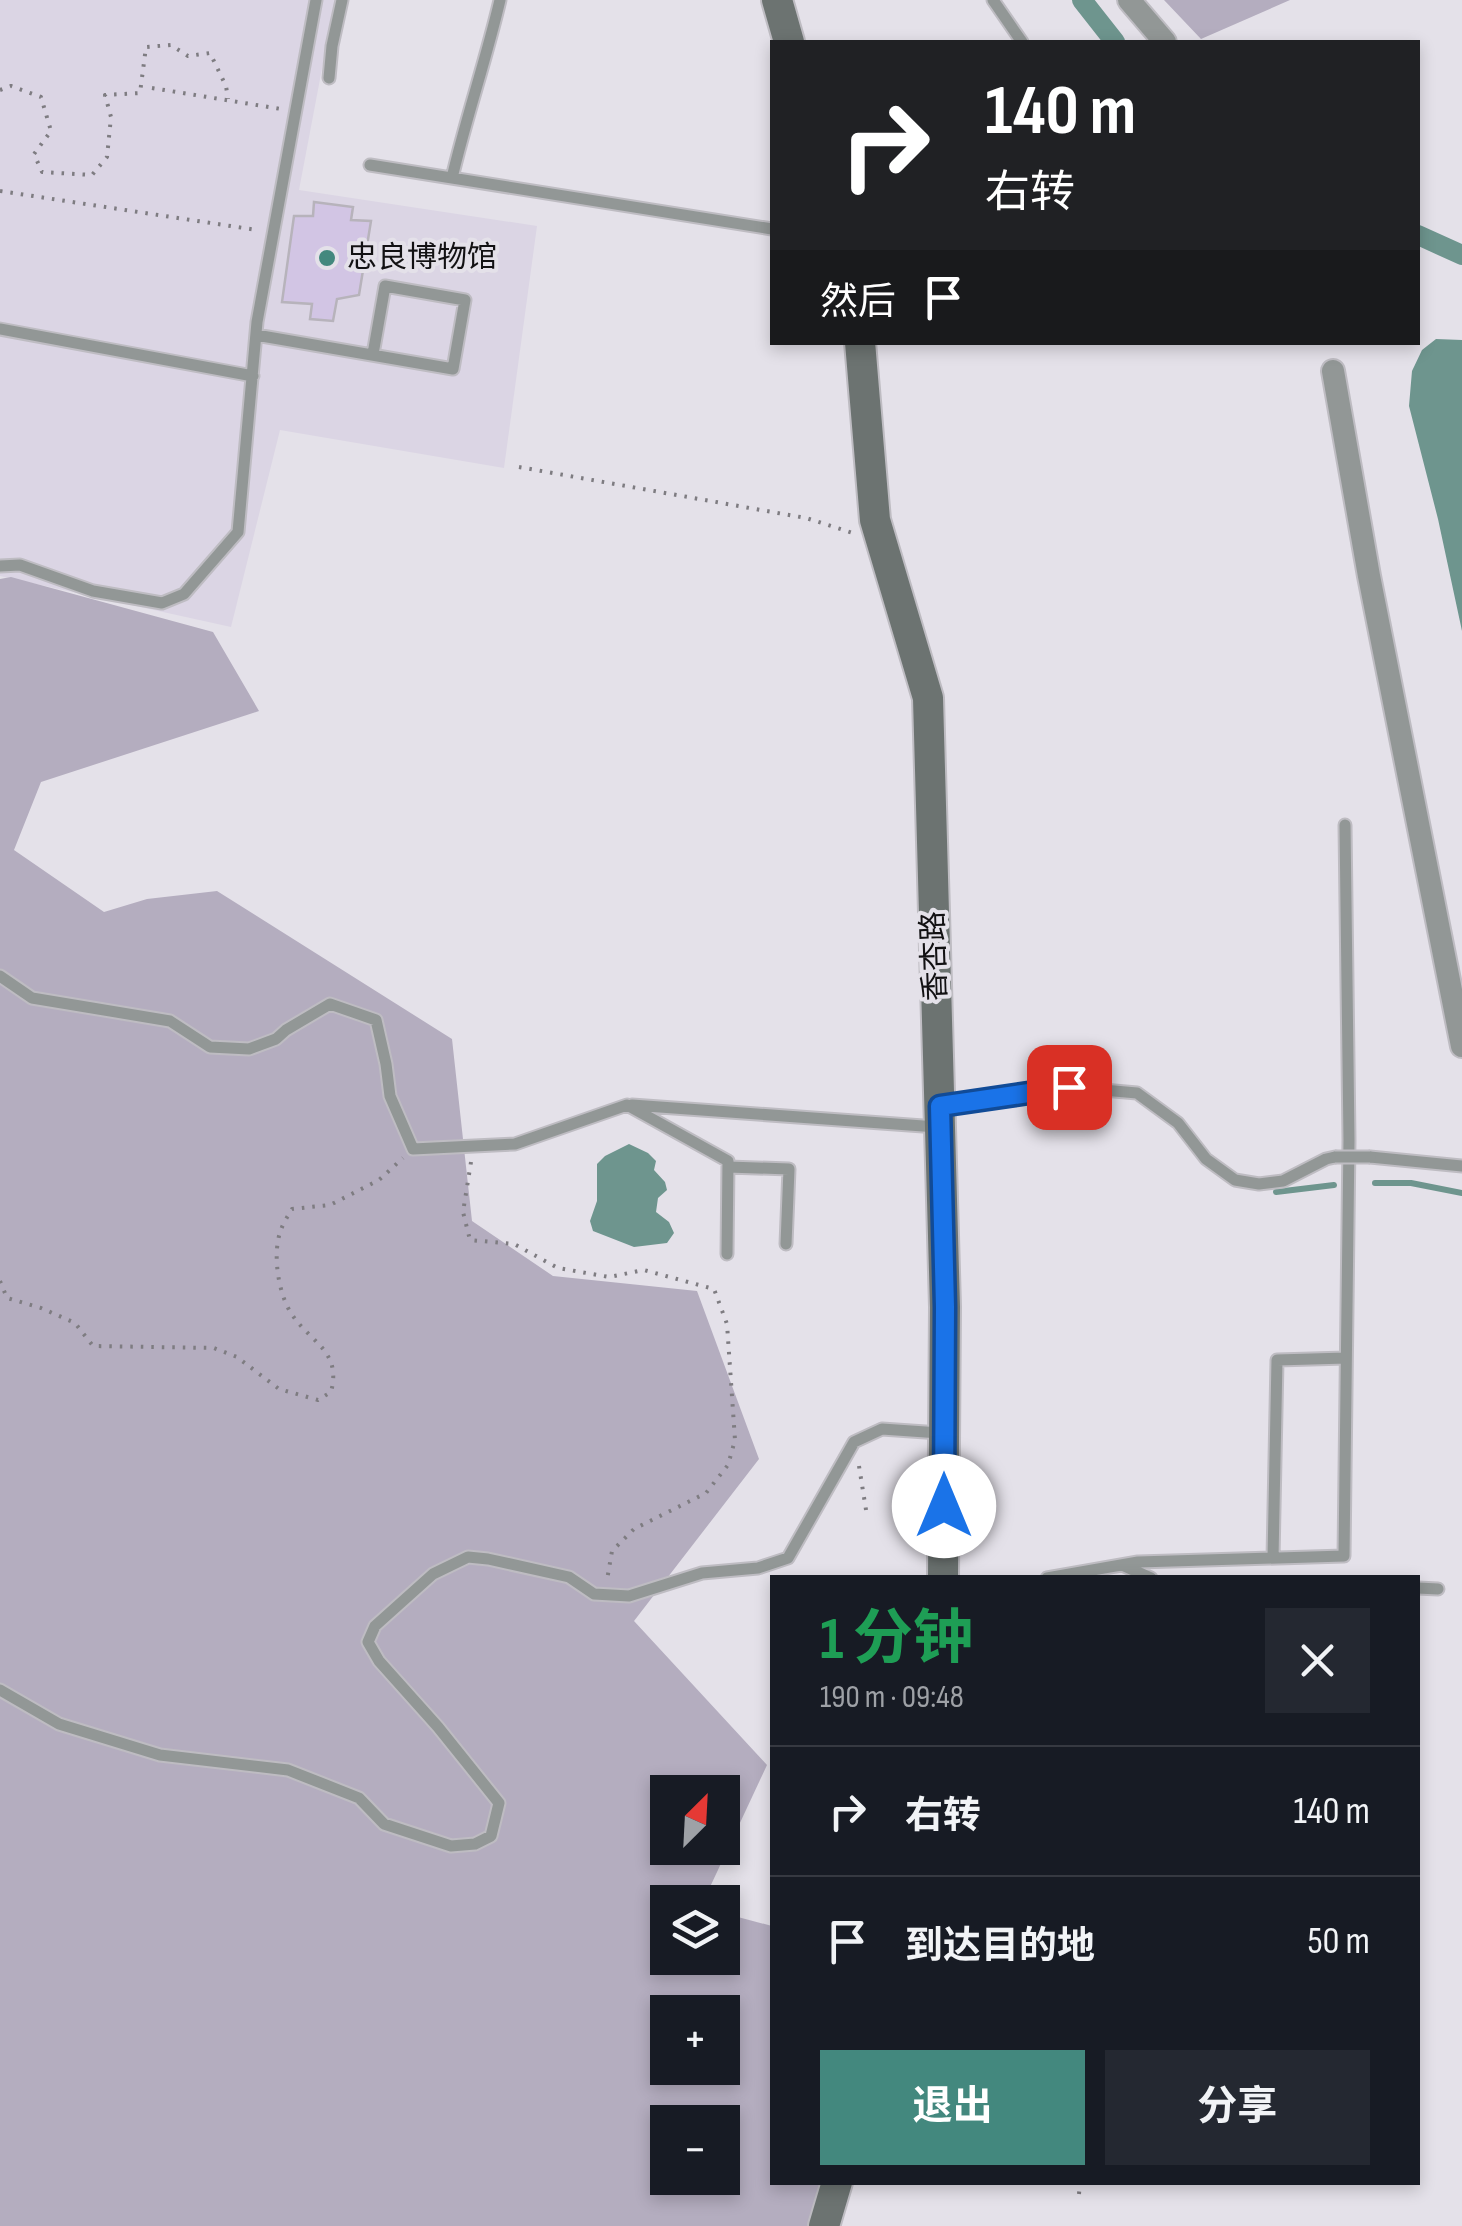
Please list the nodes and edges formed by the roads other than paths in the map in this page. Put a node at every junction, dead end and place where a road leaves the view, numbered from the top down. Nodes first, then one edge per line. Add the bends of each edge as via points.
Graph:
1 (316, 0) edge
2 (342, 0) edge
3 (500, 0) edge
4 (776, 0) edge
5 (993, 0) edge
6 (1129, 0) edge
7 (788, 40) edge
8 (1021, 40) edge
9 (1163, 40) edge
10 (329, 78) dead end
11 (370, 165) dead end
12 (452, 178) junction
13 (770, 228) edge
14 (0, 329) edge
15 (256, 335) junction
16 (860, 345) edge
17 (374, 354) junction
18 (1333, 370) dead end
19 (253, 376) junction
20 (0, 566) edge
21 (1345, 825) dead end
22 (0, 976) edge
23 (1462, 1046) edge
24 (627, 1104) junction
25 (940, 1117) junction
26 (1462, 1166) edge
27 (728, 1167) junction
28 (786, 1244) dead end
29 (727, 1254) dead end
30 (1346, 1358) junction
31 (944, 1434) junction
32 (1273, 1558) junction
33 (1122, 1565) junction
34 (943, 1575) edge
35 (1064, 1575) edge
36 (1144, 1575) edge
37 (1420, 1588) edge
38 (1438, 1589) dead end
39 (0, 1690) edge
40 (836, 2185) edge
41 (824, 2226) edge

1 - 15 lane
2 - 10 lane
3 - 12 lane
4 - 7 street
5 - 8 lane
6 - 9 street
11 - 12 lane
12 - 13 lane
14 - 19 lane
15 - 17 lane
15 - 19 lane
16 - 25 street, 香杏路 via 875,520 928,698
17 - 17 lane via 453,369 465,300 385,286
18 - 23 street
19 - 20 lane via 238,532 184,594 162,604 94,591 20,565
21 - 30 lane
22 - 24 lane via 32,998 170,1021 210,1048 249,1049 330,1004 376,1020 390,1096 413,1148 515,1144
24 - 25 lane
24 - 27 lane via 728,1161
25 - 26 lane, bridge via 1069,1087 1137,1093 1236,1180 1283,1182 1335,1157
25 - 31 street, 香杏路
27 - 28 lane via 789,1169
27 - 29 lane
30 - 32 lane via 1277,1360
30 - 32 lane via 1344,1556
31 - 34 street, 香杏路
31 - 39 lane via 882,1429 854,1442 788,1558 758,1568 702,1573 629,1596 594,1594 569,1577 488,1559 468,1558 432,1574 375,1626 368,1642 499,1804 491,1836 475,1844 451,1846 384,1824 359,1798 288,1770 160,1754 59,1724
32 - 33 lane
33 - 35 lane
33 - 36 lane
37 - 38 lane
40 - 41 street

